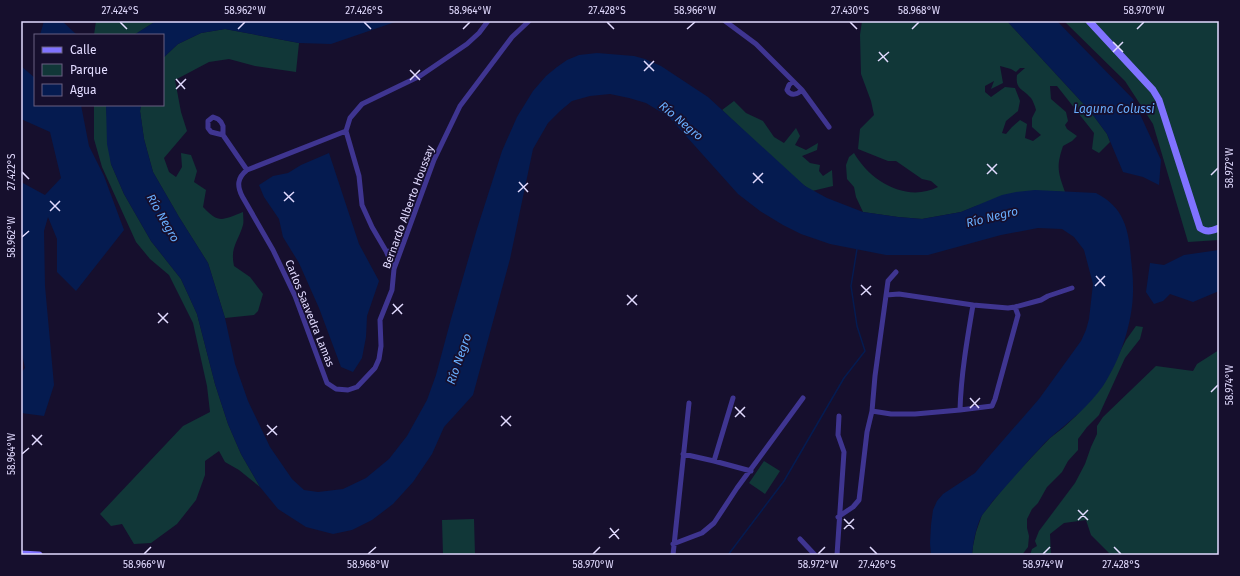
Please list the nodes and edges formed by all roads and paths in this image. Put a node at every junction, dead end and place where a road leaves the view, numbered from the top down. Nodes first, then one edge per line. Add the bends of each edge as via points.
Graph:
1 (488, 21) edge
2 (529, 21) edge
3 (725, 21) edge
4 (1089, 21) edge
5 (793, 81) junction
6 (802, 90) junction
7 (829, 127) dead end
8 (346, 131) junction
9 (223, 135) dead end
10 (246, 170) junction
11 (1219, 228) edge
12 (402, 246) junction
13 (386, 251) junction
14 (394, 269) junction
15 (896, 272) dead end
16 (1072, 288) dead end
17 (886, 295) junction
18 (973, 305) junction
19 (1015, 308) junction
20 (327, 383) joint
21 (733, 398) dead end
22 (803, 398) dead end
23 (689, 403) dead end
24 (960, 410) junction
25 (872, 411) junction
26 (839, 416) dead end
27 (683, 454) junction
28 (714, 461) junction
29 (751, 471) junction
30 (838, 517) junction
31 (800, 538) dead end
32 (673, 544) junction
33 (21, 554) edge
34 (39, 555) edge
35 (673, 555) edge
36 (815, 555) edge
37 (837, 555) edge

1 - 8 street via 479,34 467,44 420,76 362,104 350,118
2 - 12 street, Bernardo Alberto Houssay via 512,37 460,106 434,160
3 - 5 street via 756,44
4 - 11 street via 1153,90 1163,109 1200,228 1204,232
5 - 6 street
5 - 6 street via 789,85 789,93 792,95
6 - 7 street
8 - 10 street
8 - 13 street via 359,176 362,205
9 - 10 street
10 - 20 street, Carlos Saavedra Lamas via 241,174 238,188 273,250 295,296
12 - 13 street via 395,251
12 - 14 street, Bernardo Alberto Houssay
13 - 14 street
14 - 20 street, Bernardo Alberto Houssay via 392,290 380,320 379,359 375,368 357,387 348,390 336,389
15 - 17 street via 888,281
16 - 19 street
17 - 18 street via 899,294
17 - 25 street
18 - 19 street
18 - 24 street
19 - 24 street via 1018,315 992,406
21 - 28 street
22 - 29 street
23 - 27 street
24 - 25 street via 915,414
25 - 30 street via 859,500
26 - 30 street via 838,435 844,452
27 - 28 street
27 - 32 street
28 - 29 street
29 - 32 street via 714,523 702,533
30 - 37 street
31 - 36 street
32 - 35 street
33 - 34 street

